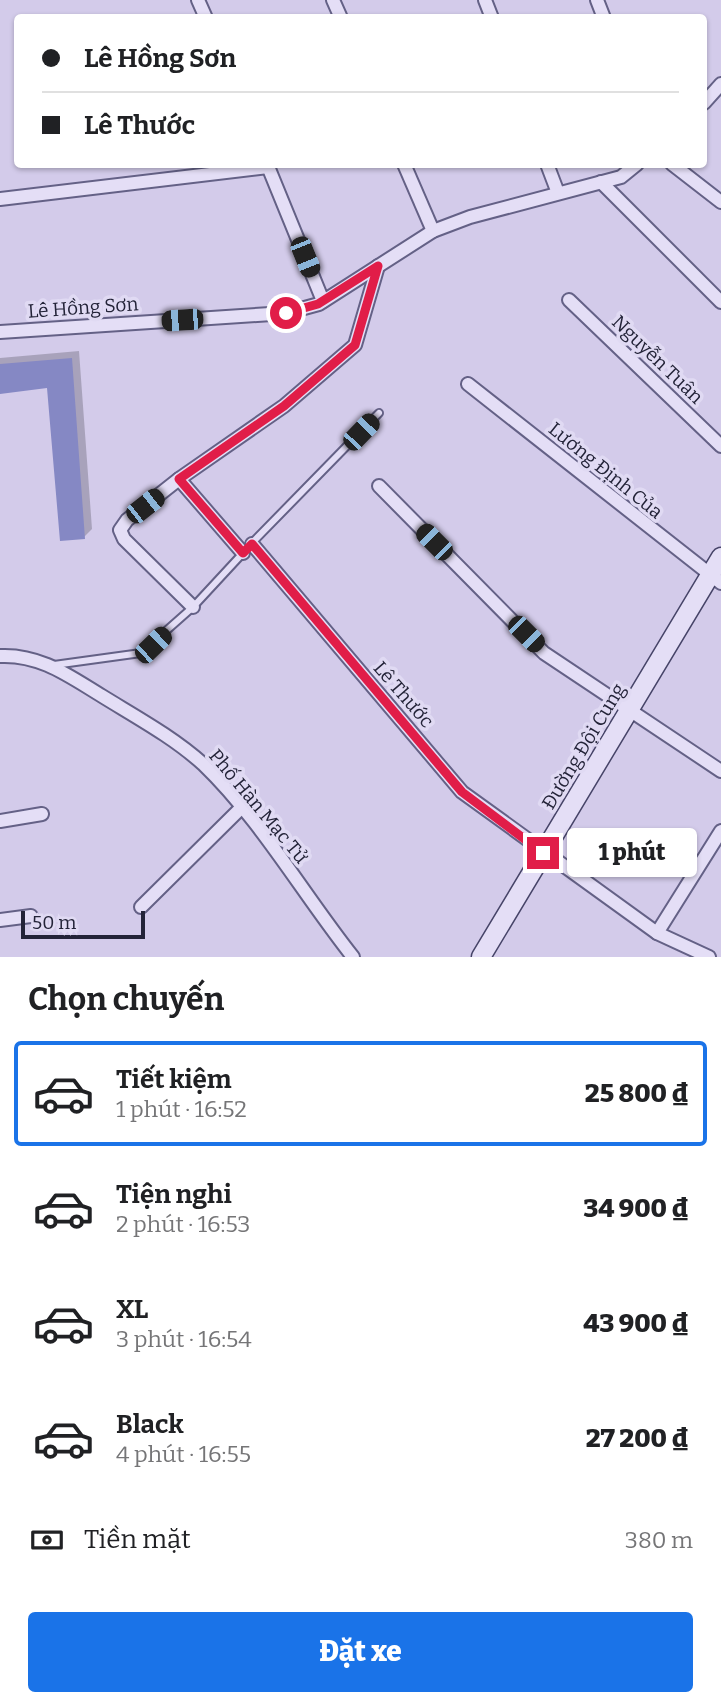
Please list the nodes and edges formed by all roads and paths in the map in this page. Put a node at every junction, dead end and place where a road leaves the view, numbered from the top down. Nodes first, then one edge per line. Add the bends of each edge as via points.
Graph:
1 (721, 84) edge
2 (707, 100) edge
3 (251, 168) edge
4 (268, 168) edge
5 (406, 168) edge
6 (549, 168) edge
7 (632, 168) edge
8 (677, 168) edge
9 (601, 182) junction
10 (558, 193) junction
11 (0, 199) edge
12 (721, 202) edge
13 (433, 231) junction
14 (378, 266) junction
15 (569, 300) dead end
16 (323, 301) junction
17 (721, 302) edge
18 (0, 332) edge
19 (468, 384) dead end
20 (379, 413) dead end
21 (721, 446) edge
22 (179, 479) junction
23 (379, 486) dead end
24 (248, 548) junction
25 (721, 557) edge
26 (715, 580) edge
27 (192, 607) junction
28 (0, 656) edge
29 (52, 665) junction
30 (629, 709) junction
31 (721, 771) edge
32 (241, 808) junction
33 (42, 814) dead end
34 (0, 821) edge
35 (721, 831) edge
36 (543, 853) junction
37 (141, 907) dead end
38 (31, 916) dead end
39 (0, 920) edge
40 (657, 933) junction
41 (353, 957) edge
42 (481, 957) edge
43 (709, 957) edge

1 - 2 street
3 - 11 street
4 - 16 street
5 - 13 street
6 - 10 street
7 - 9 street, Lê Hồng Sơn via 621,177
8 - 12 street
9 - 10 street, Lê Hồng Sơn
9 - 17 street
10 - 13 street, Lê Hồng Sơn via 470,216
13 - 14 street, Lê Hồng Sơn
14 - 16 street, Lê Hồng Sơn
14 - 22 street via 355,345 284,406
15 - 21 street, Nguyễn Tuân
16 - 18 street, Lê Hồng Sơn via 286,313
19 - 26 street, Lương Định Của
20 - 24 lane
22 - 24 street, Lê Thước
22 - 27 street via 120,530
23 - 30 street via 544,653
24 - 27 lane
24 - 36 street, Lê Thước via 462,792
25 - 26 main road, Đường Đội Cung
26 - 30 main road, Đường Đội Cung
27 - 29 lane via 141,653
28 - 29 street, Phố Hàn Mạc Tử
29 - 32 street, Phố Hàn Mạc Tử via 181,746
30 - 31 street
30 - 36 main road, Đường Đội Cung
32 - 37 street
32 - 41 street, Phố Hàn Mạc Tử
33 - 34 street
35 - 40 street
36 - 40 street, Lê Thước
36 - 42 main road, Đường Đội Cung
38 - 39 street
40 - 43 street, Lê Thước

